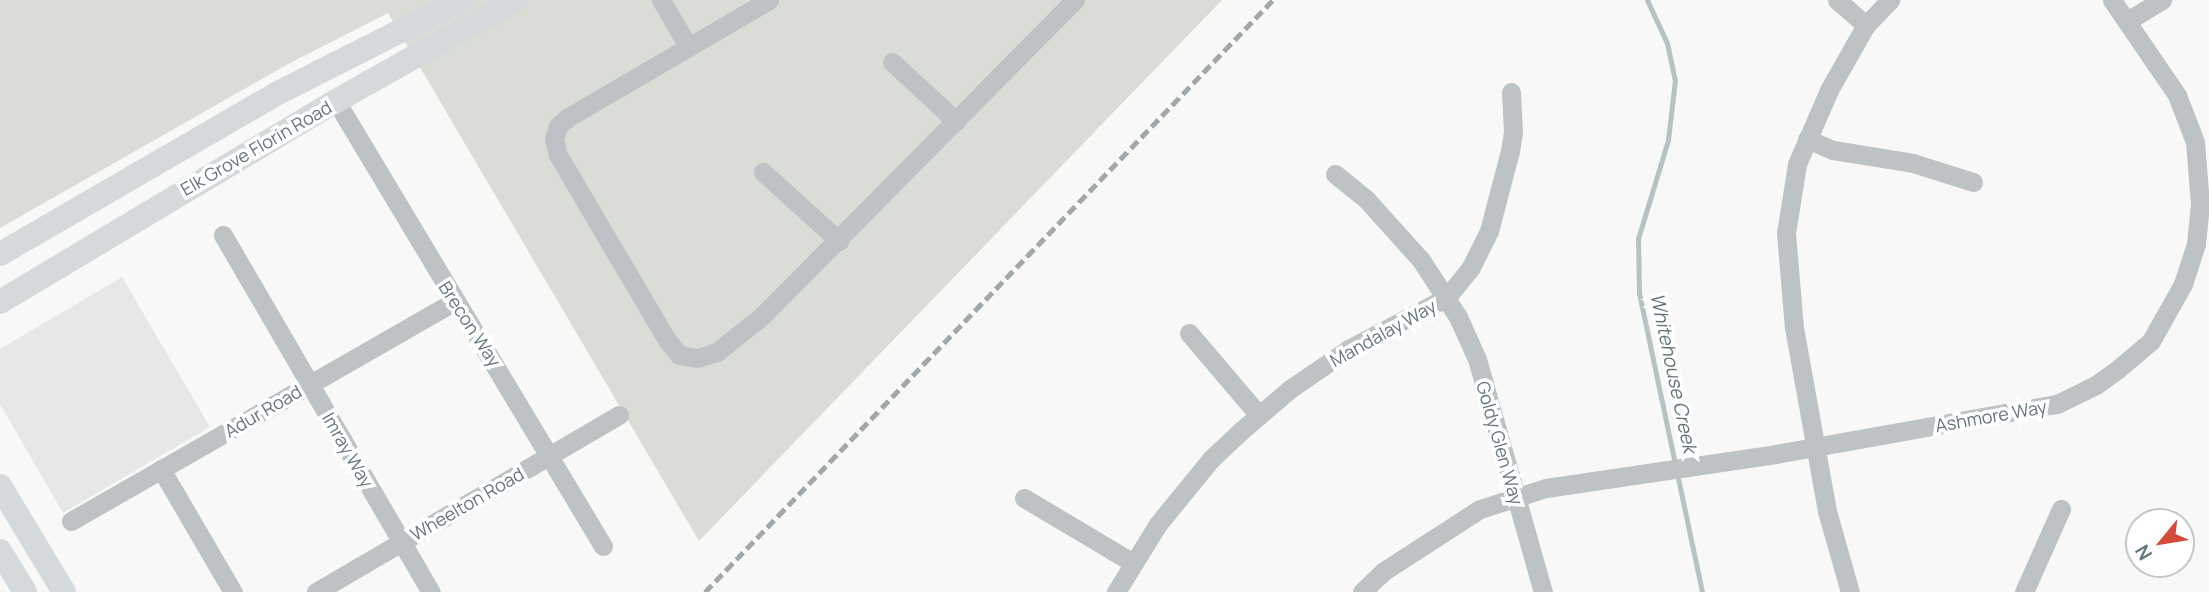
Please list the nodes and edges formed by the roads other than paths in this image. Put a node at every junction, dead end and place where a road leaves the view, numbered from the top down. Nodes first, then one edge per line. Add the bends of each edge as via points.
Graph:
1 (461, 0) edge
2 (515, 0) edge
3 (661, 0) edge
4 (769, 0) edge
5 (1075, 0) edge
6 (1837, 0) edge
7 (1890, 0) edge
8 (2112, 0) edge
9 (2162, 0) edge
10 (2127, 21) junction
11 (1866, 25) junction
12 (688, 46) junction
13 (359, 52) junction
14 (892, 62) dead end
15 (1511, 92) dead end
16 (336, 102) junction
17 (956, 121) junction
18 (1807, 139) junction
19 (763, 172) dead end
20 (1335, 174) dead end
21 (1973, 182) dead end
22 (223, 235) dead end
23 (839, 241) junction
24 (0, 254) edge
25 (1447, 297) junction
26 (455, 301) junction
27 (0, 302) edge
28 (1189, 333) dead end
29 (310, 384) junction
30 (1258, 414) junction
31 (618, 415) dead end
32 (1816, 446) junction
33 (550, 456) junction
34 (161, 469) junction
35 (0, 486) edge
36 (1024, 498) dead end
37 (1516, 499) junction
38 (2061, 509) dead end
39 (71, 520) dead end
40 (402, 542) junction
41 (603, 546) dead end
42 (0, 551) edge
43 (1132, 562) junction
44 (25, 592) edge
45 (64, 592) edge
46 (233, 592) edge
47 (316, 592) edge
48 (431, 592) edge
49 (1116, 592) edge
50 (1363, 592) edge
51 (1543, 592) edge
52 (1850, 592) edge
53 (2024, 592) edge

1 - 13 main road, Elk Grove Florin Road
2 - 16 main road, Elk Grove Florin Road
3 - 12 street
4 - 12 street
5 - 17 street
6 - 11 street
7 - 11 street
8 - 10 street, Ashmore Way
9 - 10 street
10 - 32 street, Ashmore Way via 2178,95 2199,168 2196,244 2183,284 2151,341 2096,385 2057,404
11 - 18 street
12 - 23 street via 567,118 554,139 558,155 667,340 679,355 697,358 717,352 762,316
13 - 16 main road via 352,72 337,81 332,93
13 - 24 main road, Elk Grove Florin Road via 278,93
14 - 17 street
15 - 25 street, Mandalay Way via 1513,132 1489,231 1471,267
16 - 26 street, Brecon Way
16 - 27 main road, Elk Grove Florin Road
17 - 23 street
18 - 21 street via 1833,150 1913,163
18 - 32 street via 1793,183 1786,233 1794,328
19 - 23 street
20 - 25 street, Goldy Glen Way via 1375,209
22 - 29 street, Imray Way
25 - 30 street, Mandalay Way via 1347,350
25 - 37 street, Goldy Glen Way via 1477,359
26 - 29 street, Adur Road
26 - 33 street, Brecon Way
28 - 30 street
29 - 34 street, Adur Road
29 - 40 street, Imray Way
30 - 43 street, Mandalay Way via 1184,490
31 - 33 street, Wheelton Road
32 - 37 street, Ashmore Way via 1546,488
32 - 52 street via 1827,511
33 - 40 street, Wheelton Road
33 - 41 street, Brecon Way
34 - 39 street, Adur Road
34 - 46 street
35 - 45 main road
36 - 43 street
37 - 50 street, Ashmore Way via 1480,509 1384,571
37 - 51 street, Goldy Glen Way
38 - 53 street
40 - 47 street, Wheelton Road
40 - 48 street, Imray Way
42 - 44 main road
43 - 49 street, Mandalay Way

